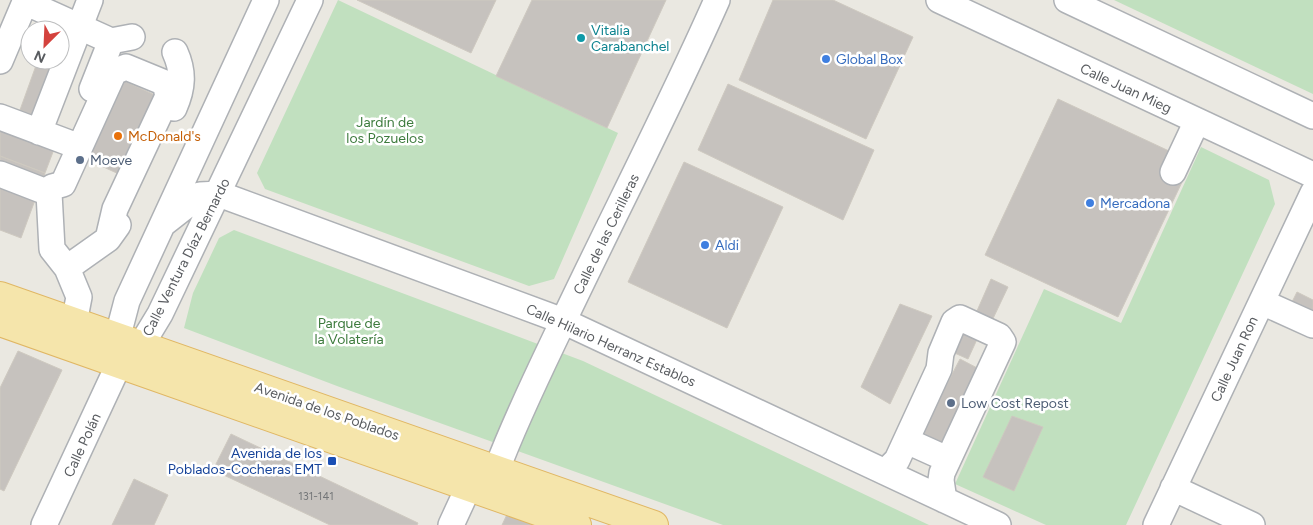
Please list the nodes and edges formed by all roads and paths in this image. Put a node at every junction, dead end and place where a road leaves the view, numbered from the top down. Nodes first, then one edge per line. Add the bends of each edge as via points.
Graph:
1 (90, 0) edge
2 (266, 0) edge
3 (310, 0) edge
4 (717, 0) edge
5 (940, 0) edge
6 (1067, 0) edge
7 (22, 1) edge
8 (79, 26) junction
9 (175, 52) dead end
10 (0, 61) edge
11 (1313, 116) edge
12 (0, 117) edge
13 (1197, 121) junction
14 (39, 132) junction
15 (72, 144) junction
16 (1174, 172) dead end
17 (0, 174) edge
18 (1313, 175) edge
19 (51, 190) junction
20 (1313, 193) edge
21 (219, 194) junction
22 (163, 224) junction
23 (108, 239) junction
24 (67, 268) junction
25 (0, 296) edge
26 (1262, 302) junction
27 (563, 321) junction
28 (0, 322) edge
29 (74, 324) junction
30 (1313, 325) edge
31 (125, 350) junction
32 (907, 441) junction
33 (947, 459) junction
34 (497, 469) junction
35 (885, 472) junction
36 (469, 486) junction
37 (1174, 488) junction
38 (944, 500) junction
39 (1219, 518) edge
40 (44, 525) edge
41 (451, 525) edge
42 (577, 525) edge
43 (654, 525) edge
44 (998, 525) edge
45 (1156, 525) edge
46 (1252, 525) edge

1 - 8 street
2 - 22 street, Calle Ventura Díaz Bernardo
3 - 21 street, Calle Ventura Díaz Bernardo
4 - 27 street, Calle de las Cerilleras via 679,88
5 - 13 street, Calle Juan Mieg
6 - 11 street
7 - 8 street
7 - 10 street
8 - 14 street
8 - 15 street via 121,39
9 - 23 street via 181,66 182,91 124,218
12 - 14 street
13 - 16 street
13 - 18 street, Calle Juan Mieg
14 - 15 street
15 - 19 street
17 - 19 street
19 - 23 street via 62,184 114,72 126,67 165,83 168,96 115,209
19 - 24 street via 52,249
20 - 26 street, Calle Juan Ron
21 - 22 street via 200,195
21 - 27 street, Calle Hilario Herranz Establos
21 - 31 street, Calle Ventura Díaz Bernardo via 160,314
22 - 31 street, Calle Ventura Díaz Bernardo via 127,301
23 - 24 street
24 - 29 street via 79,297
25 - 29 main road, Avenida de los Poblados
26 - 30 street
26 - 37 street, Calle Juan Ron
27 - 34 street, Calle de las Cerilleras
27 - 35 street, Calle Hilario Herranz Establos
28 - 31 main road, Avenida de los Poblados
29 - 31 main road, Avenida de los Poblados
31 - 34 main road, Avenida de los Poblados
31 - 36 main road, Avenida de los Poblados
31 - 40 street, Calle Polán
32 - 33 street
32 - 33 street via 939,369 941,353 954,322 960,318 999,336 1002,342
32 - 35 street via 897,460
33 - 38 street via 941,480
34 - 43 main road, Avenida de los Poblados
35 - 38 street, Calle Hilario Herranz Establos
36 - 41 street
36 - 42 main road, Avenida de los Poblados
37 - 39 street
37 - 45 street, Calle Juan Ron
38 - 44 street, Calle Hilario Herranz Establos
39 - 46 street

